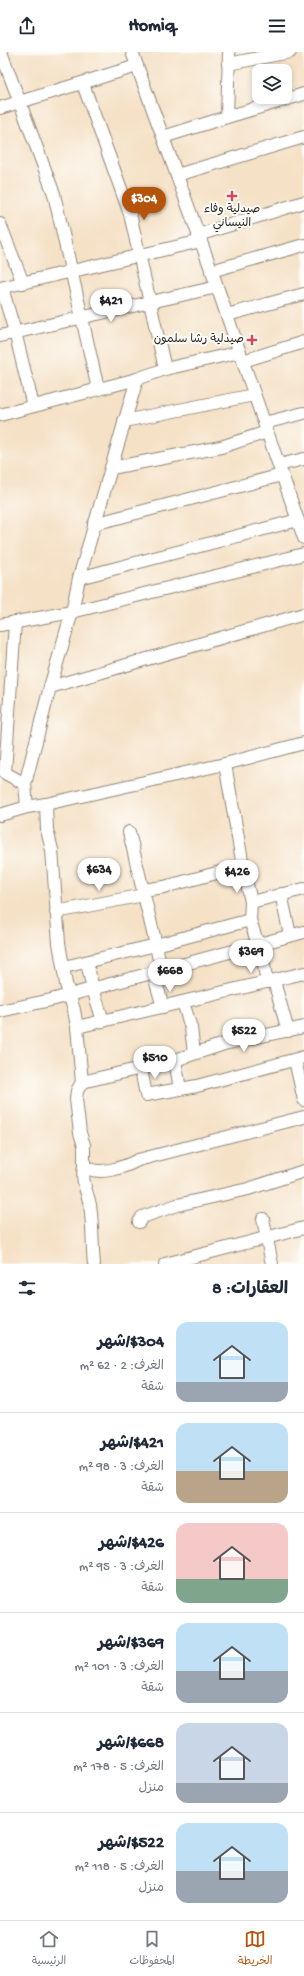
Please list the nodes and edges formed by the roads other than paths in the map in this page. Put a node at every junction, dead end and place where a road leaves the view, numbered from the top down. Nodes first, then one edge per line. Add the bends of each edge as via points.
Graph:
1 (1, 52) edge
2 (132, 52) edge
3 (290, 52) edge
4 (228, 58) edge
5 (137, 66) junction
6 (82, 84) junction
7 (304, 94) edge
8 (19, 102) junction
9 (0, 108) edge
10 (226, 117) junction
11 (163, 137) junction
12 (304, 137) edge
13 (177, 175) junction
14 (304, 202) edge
15 (0, 224) edge
16 (200, 238) junction
17 (304, 245) edge
18 (140, 256) junction
19 (211, 270) junction
20 (71, 272) junction
21 (24, 283) junction
22 (217, 287) junction
23 (1, 288) edge
24 (304, 294) edge
25 (150, 302) junction
26 (227, 315) junction
27 (81, 317) junction
28 (15, 332) junction
29 (0, 336) edge
30 (304, 342) edge
31 (241, 357) junction
32 (165, 369) junction
33 (137, 379) junction
34 (98, 389) junction
35 (254, 395) junction
36 (33, 406) junction
37 (304, 413) edge
38 (0, 415) edge
39 (124, 421) junction
40 (266, 428) junction
41 (304, 459) edge
42 (111, 468) junction
43 (281, 470) junction
44 (299, 512) edge
45 (94, 524) junction
46 (304, 538) edge
47 (304, 554) edge
48 (79, 578) junction
49 (72, 612) junction
50 (304, 614) edge
51 (15, 622) junction
52 (0, 625) edge
53 (50, 686) junction
54 (304, 743) edge
55 (225, 764) junction
56 (25, 784) junction
57 (46, 804) junction
58 (28, 807) junction
59 (0, 814) edge
60 (129, 832) dead end
61 (243, 866) junction
62 (304, 889) edge
63 (144, 892) junction
64 (282, 894) junction
65 (251, 902) junction
66 (56, 912) junction
67 (250, 920) junction
68 (304, 932) edge
69 (290, 935) junction
70 (258, 944) junction
71 (156, 945) junction
72 (88, 962) junction
73 (64, 967) junction
74 (157, 971) junction
75 (304, 973) edge
76 (270, 982) junction
77 (92, 989) junction
78 (70, 994) junction
79 (183, 1002) junction
80 (163, 1007) junction
81 (0, 1012) edge
82 (110, 1023) junction
83 (77, 1027) junction
84 (304, 1027) edge
85 (288, 1031) junction
86 (194, 1053) junction
87 (299, 1059) edge
88 (174, 1060) junction
89 (141, 1069) junction
90 (82, 1082) junction
91 (180, 1089) junction
92 (304, 1100) edge
93 (304, 1116) edge
94 (84, 1166) junction
95 (304, 1171) edge
96 (263, 1219) dead end
97 (139, 1222) dead end
98 (304, 1228) edge
99 (267, 1238) junction
100 (94, 1264) edge
101 (165, 1264) edge
102 (272, 1264) edge

1 - 8 street
2 - 5 street
3 - 4 street
4 - 10 street
5 - 6 street
5 - 11 street
6 - 8 street
6 - 18 street via 130,214
7 - 10 street
8 - 9 street
8 - 20 street via 54,194
10 - 11 street
11 - 13 street
12 - 13 street
13 - 16 street
14 - 16 street
15 - 21 street
16 - 18 street
16 - 19 street
17 - 19 street
18 - 20 street
18 - 25 street
19 - 22 street
20 - 21 street
20 - 27 street
21 - 23 street
22 - 25 street
22 - 26 street
23 - 28 street
24 - 26 street
25 - 27 street
25 - 32 street
26 - 31 street
27 - 28 street
27 - 34 street
28 - 29 street
28 - 36 street
30 - 31 street
31 - 32 street
31 - 35 street
32 - 33 street
33 - 34 street
33 - 39 street
34 - 36 street
35 - 39 street
35 - 40 street
36 - 38 street
37 - 40 street
39 - 42 street
40 - 42 street via 221,447
40 - 43 street
41 - 43 street
42 - 45 street
43 - 44 street
43 - 45 street
44 - 46 street
44 - 48 street
45 - 48 street
47 - 49 street
48 - 49 street
49 - 51 street
49 - 53 street
50 - 53 street
51 - 52 street
51 - 56 street via 6,773
53 - 56 street
54 - 55 street
55 - 57 street
55 - 61 street
56 - 58 street
57 - 58 street
57 - 66 street
58 - 59 street
60 - 63 street
61 - 63 street
61 - 65 street
62 - 64 street
63 - 66 street
63 - 71 street
64 - 65 street
64 - 69 street
65 - 67 street
66 - 73 street
67 - 70 street
67 - 71 street
68 - 69 street
69 - 70 street
70 - 74 street
70 - 76 street
71 - 72 street
71 - 74 street
72 - 73 street
72 - 77 street
73 - 78 street
74 - 77 street
74 - 80 street
75 - 76 street
76 - 79 street
76 - 85 street
77 - 78 street
77 - 82 street
78 - 81 street
78 - 83 street
79 - 80 street
79 - 86 street via 191,1028
80 - 82 street
82 - 83 street
83 - 90 street
84 - 85 street
85 - 86 street
86 - 88 street
87 - 91 street
87 - 92 street
88 - 89 street
88 - 91 street
89 - 90 street
89 - 91 street via 146,1095
90 - 94 street via 76,1099 84,1145
93 - 94 street via 138,1160 126,1166 97,1171
94 - 100 street via 83,1186 89,1204
95 - 97 street via 248,1190 177,1205 142,1217
96 - 99 street
98 - 99 street
99 - 101 street
99 - 102 street

